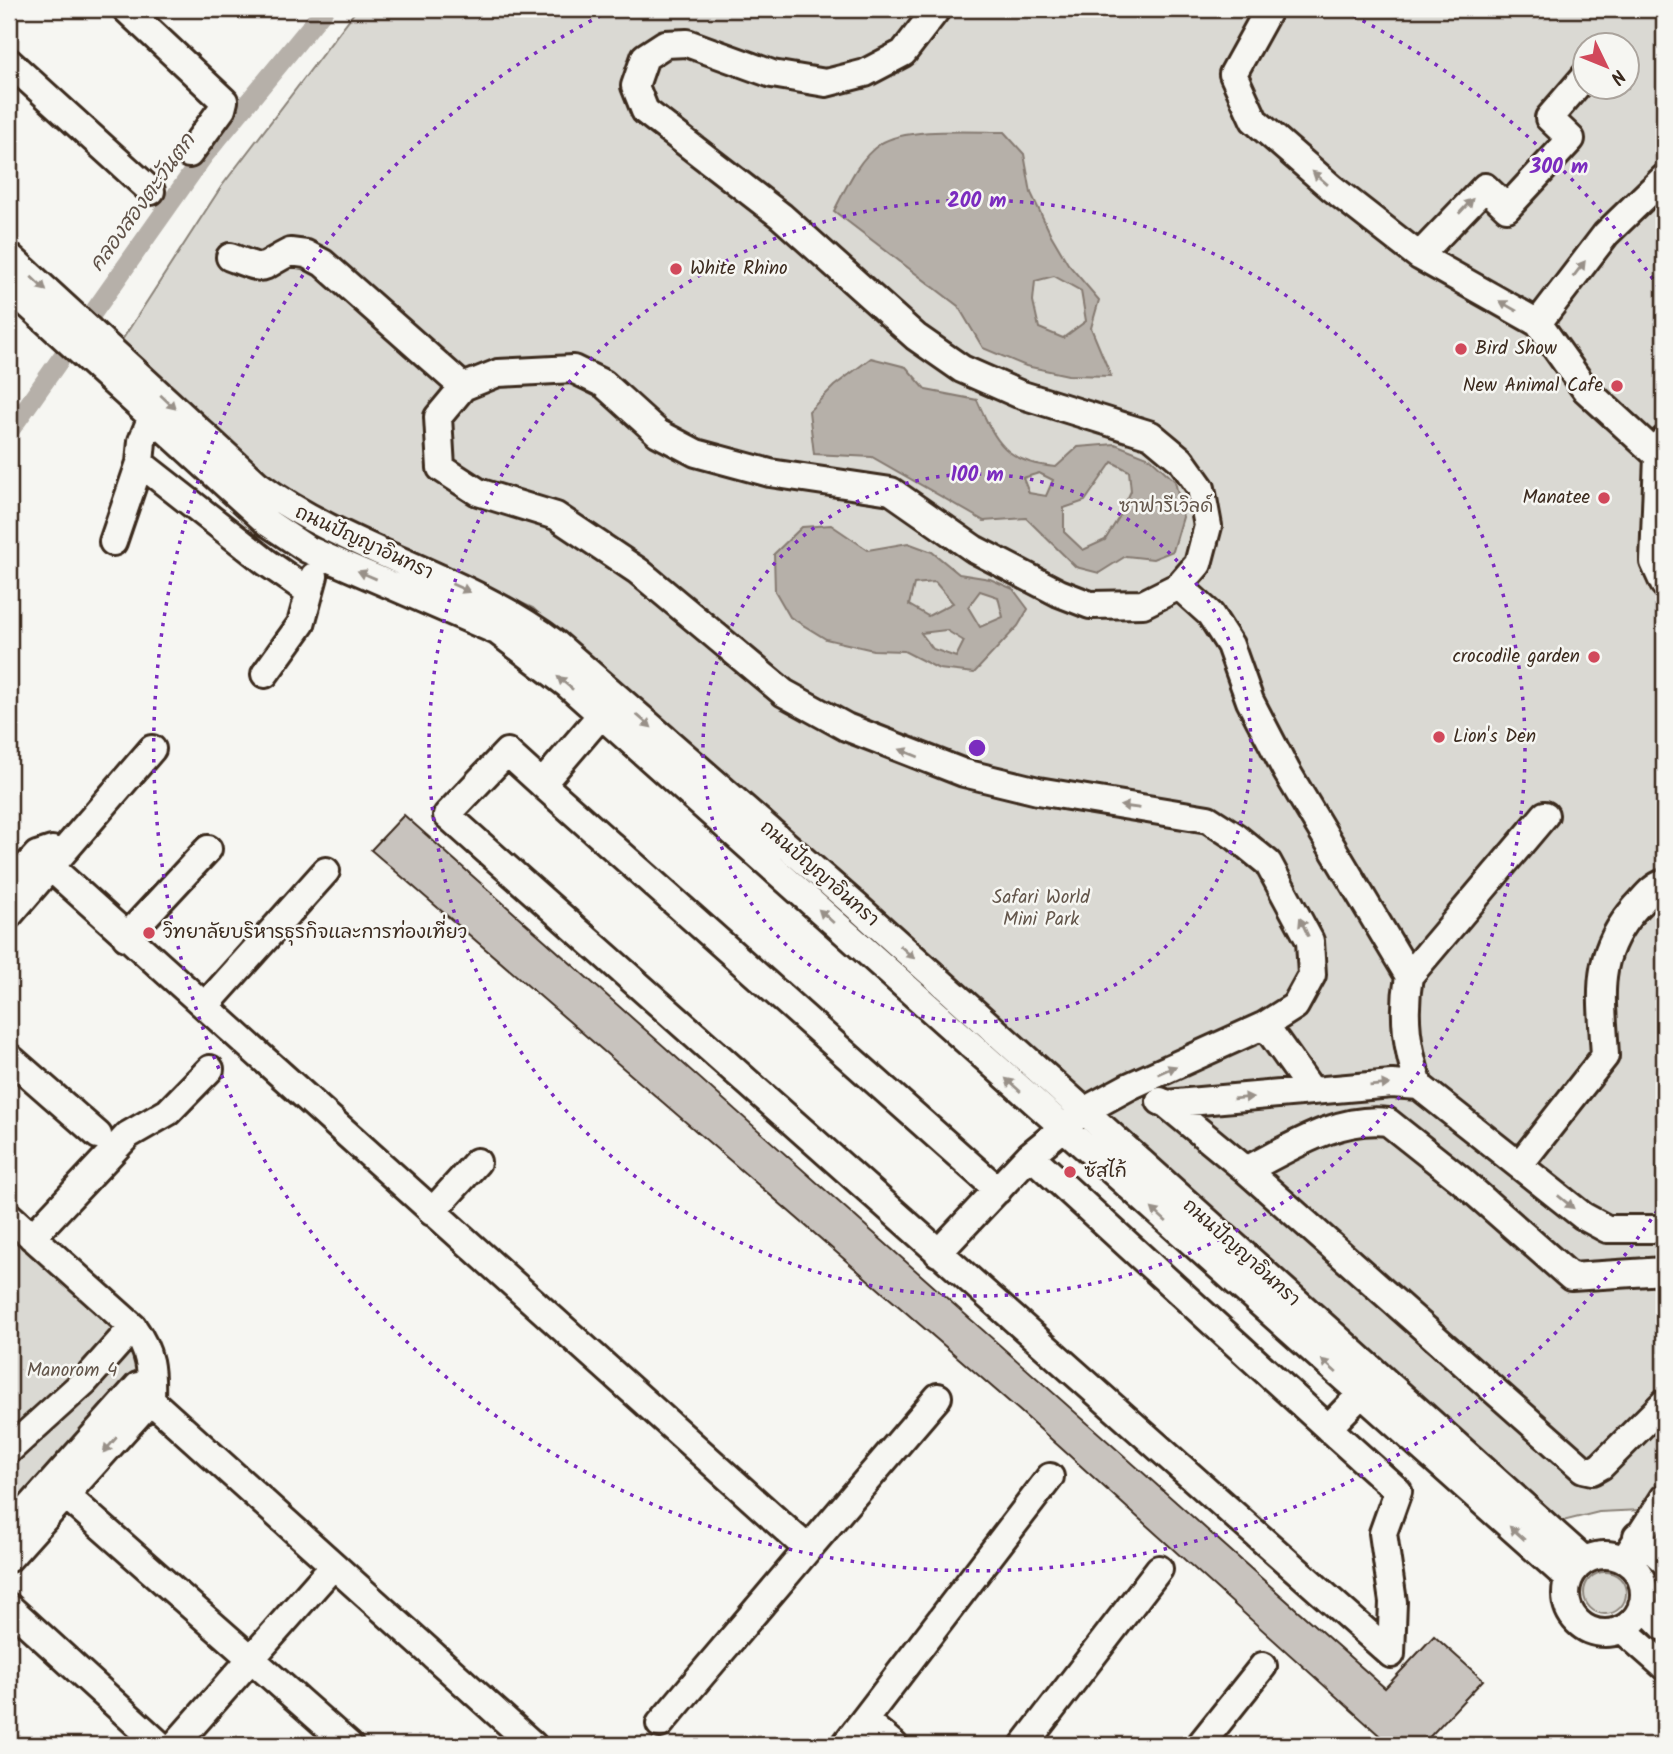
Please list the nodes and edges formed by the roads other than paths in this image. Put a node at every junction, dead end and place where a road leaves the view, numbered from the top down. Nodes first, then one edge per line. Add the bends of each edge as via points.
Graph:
1 (126, 9) edge
2 (937, 9) edge
3 (1269, 9) edge
4 (9, 62) edge
5 (1572, 91) edge
6 (189, 154) dead end
7 (1664, 178) edge
8 (150, 191) dead end
9 (9, 256) edge
10 (1419, 256) junction
11 (230, 257) dead end
12 (9, 287) edge
13 (62, 321) junction
14 (1538, 323) junction
15 (111, 366) junction
16 (463, 387) junction
17 (151, 419) junction
18 (1661, 447) edge
19 (141, 463) junction
20 (113, 542) dead end
21 (321, 555) junction
22 (1664, 584) edge
23 (1180, 586) junction
24 (308, 591) junction
25 (265, 674) dead end
26 (609, 705) junction
27 (152, 749) dead end
28 (542, 784) junction
29 (1545, 815) dead end
30 (208, 849) dead end
31 (44, 862) junction
32 (326, 871) dead end
33 (1664, 883) edge
34 (9, 886) edge
35 (9, 915) edge
36 (126, 937) junction
37 (1409, 976) junction
38 (205, 1006) junction
39 (1265, 1024) junction
40 (9, 1056) edge
41 (210, 1069) dead end
42 (1130, 1086) junction
43 (1419, 1086) junction
44 (1312, 1091) junction
45 (1166, 1104) junction
46 (1084, 1111) junction
47 (1064, 1130) junction
48 (98, 1135) dead end
49 (1030, 1154) junction
50 (477, 1162) dead end
51 (1520, 1164) junction
52 (1246, 1170) junction
53 (998, 1190) junction
54 (432, 1212) junction
55 (9, 1216) edge
56 (1664, 1229) edge
57 (32, 1237) junction
58 (938, 1253) junction
59 (1664, 1271) edge
60 (132, 1328) junction
61 (147, 1385) junction
62 (1370, 1386) junction
63 (938, 1397) dead end
64 (1664, 1403) edge
65 (1328, 1428) junction
66 (9, 1450) edge
67 (1050, 1477) dead end
68 (59, 1489) junction
69 (1664, 1498) edge
70 (9, 1531) edge
71 (1637, 1536) junction
72 (808, 1549) junction
73 (9, 1558) edge
74 (1624, 1560) junction
75 (1664, 1561) edge
76 (333, 1566) junction
77 (1159, 1569) dead end
78 (1576, 1569) junction
79 (1642, 1605) junction
80 (9, 1608) edge
81 (1664, 1627) edge
82 (1622, 1629) junction
83 (250, 1657) junction
84 (1263, 1666) dead end
85 (1664, 1666) edge
86 (864, 1720) junction
87 (660, 1724) dead end
88 (505, 1736) edge
89 (160, 1745) edge
90 (175, 1745) edge
91 (349, 1745) edge
92 (533, 1745) edge
93 (845, 1745) edge
94 (894, 1745) edge
95 (1024, 1745) edge
96 (1200, 1745) edge

1 - 6 street via 224,101
2 - 23 street via 903,53 865,73 826,83 772,74 687,43 665,44 645,57 635,86 645,111 781,216 916,337 962,369 1019,394 1151,435 1181,460 1201,488 1208,526 1198,564
10 -> 3 street via 1254,120 1233,74
4 - 8 street
10 -> 5 street via 1485,187 1507,208 1572,138 1549,118
14 -> 7 street via 1606,234
9 -> 13 street, ถนนปัญญาอินทรา
14 -> 10 street
11 - 16 street via 257,268 268,268 290,252 323,263
12 - 13 street, ถนนปัญญาอินทรา
13 - 15 street, ถนนปัญญาอินทรา
14 - 18 street via 1585,389
15 - 17 street, ถนนปัญญาอินทรา
15 -> 26 street, ถนนปัญญาอินทรา via 292,510 526,622
16 - 23 street via 498,373 573,369 604,384 658,433 696,453 770,473 891,491 974,549 1090,605 1143,604
39 -> 16 street via 1294,1006 1312,975 1310,941 1268,863 1236,837 1208,820 1038,791 964,773 846,727 784,693 638,572 556,516 478,492 441,468 438,417
17 - 19 street via 142,440
17 - 21 street, ถนนปัญญาอินทรา via 268,523
18 - 22 street via 1654,562
19 - 20 street
19 - 24 street
21 - 24 street
26 -> 21 street, ถนนปัญญาอินทรา via 497,631
23 - 37 street via 1210,614 1230,646 1250,701 1287,772
24 - 25 street via 301,624
26 - 28 street
26 -> 46 street, ถนนปัญญาอินทรา
47 -> 26 street, ถนนปัญญาอินทรา
27 - 31 street via 68,843
28 - 53 street
28 - 58 street via 507,752 447,815
29 - 37 street
30 - 36 street
31 - 34 street
31 - 35 street
31 - 36 street
32 - 38 street
33 - 51 street via 1655,886 1630,914 1605,956 1605,1056
36 - 38 street
37 - 43 street via 1404,1005 1407,1048
38 - 54 street
42 -> 39 street
39 - 44 street
40 - 48 street
41 - 57 street via 167,1112 128,1135
42 - 45 street
42 - 46 street
44 -> 43 street
43 - 51 street
45 -> 44 street
45 - 52 street
46 - 47 street
46 - 62 street, ถนนปัญญาอินทรา
47 - 49 street
62 -> 47 street, ถนนปัญญาอินทรา
49 - 53 street
49 - 65 street
50 - 54 street
51 -> 56 street via 1606,1229
52 - 59 street via 1331,1128 1388,1122 1571,1277
52 - 64 street via 1583,1469 1601,1466
53 - 58 street
54 - 72 street
55 - 57 street
57 - 60 street
58 - 65 street via 1391,1654 1392,1602 1383,1533 1398,1491
60 - 61 street via 144,1343
60 - 66 street via 84,1382
61 - 68 street
61 - 76 street
62 - 65 street
62 - 78 street, ถนนปัญญาอินทรา
63 - 72 street
67 - 86 street
68 - 70 street
68 - 73 street
68 - 83 street
69 - 71 street
71 - 74 street
71 - 75 street
72 - 87 street
74 - 78 street via 1600,1554
74 - 79 street via 1640,1576
76 - 83 street
76 - 88 street
77 - 95 street
78 - 82 street via 1567,1602 1577,1623 1591,1631
79 - 81 street
79 - 82 street
80 - 89 street
82 - 85 street
83 - 90 street
83 - 91 street
84 - 96 street
86 - 93 street
86 - 94 street
88 - 92 street

